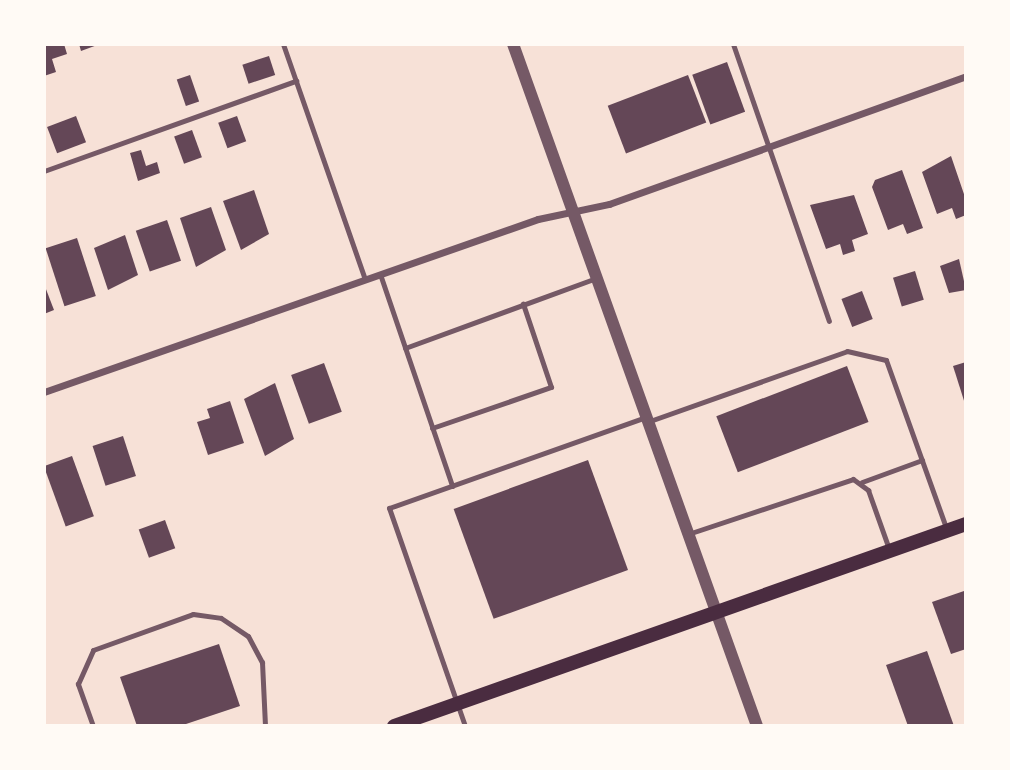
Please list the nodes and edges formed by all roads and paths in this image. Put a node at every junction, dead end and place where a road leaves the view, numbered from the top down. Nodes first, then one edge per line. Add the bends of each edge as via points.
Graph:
1 (283, 44) edge
2 (513, 44) edge
3 (733, 44) edge
4 (966, 75) edge
5 (296, 82) junction
6 (769, 147) junction
7 (44, 171) edge
8 (573, 212) junction
9 (380, 274) junction
10 (596, 278) junction
11 (365, 279) junction
12 (523, 304) junction
13 (829, 321) dead end
14 (405, 348) junction
15 (44, 392) edge
16 (646, 419) junction
17 (432, 428) junction
18 (922, 460) junction
19 (862, 482) junction
20 (452, 486) junction
21 (966, 524) edge
22 (947, 531) junction
23 (688, 534) junction
24 (890, 552) junction
25 (716, 614) junction
26 (458, 704) junction
27 (93, 726) edge
28 (265, 726) edge
29 (394, 726) edge
30 (465, 726) edge
31 (757, 726) edge

1 - 5 lane
2 - 8 street
3 - 6 lane
4 - 6 street
5 - 7 lane
5 - 11 lane
6 - 8 street
6 - 13 lane
8 - 9 street
8 - 10 street
9 - 11 street
9 - 14 lane
10 - 12 lane
10 - 16 street
11 - 15 street
12 - 14 lane
12 - 17 lane via 551,387
14 - 17 lane
16 - 18 lane via 847,351 886,360
16 - 20 lane
16 - 23 street
17 - 20 lane
18 - 19 lane
18 - 22 lane
19 - 23 lane via 841,479
19 - 24 lane
20 - 26 lane via 388,508
21 - 22 main road
22 - 24 main road
23 - 25 street
24 - 25 main road
25 - 26 main road
25 - 31 street
26 - 29 main road
26 - 30 lane
27 - 28 lane via 78,684 93,650 193,614 220,618 248,636 262,662

